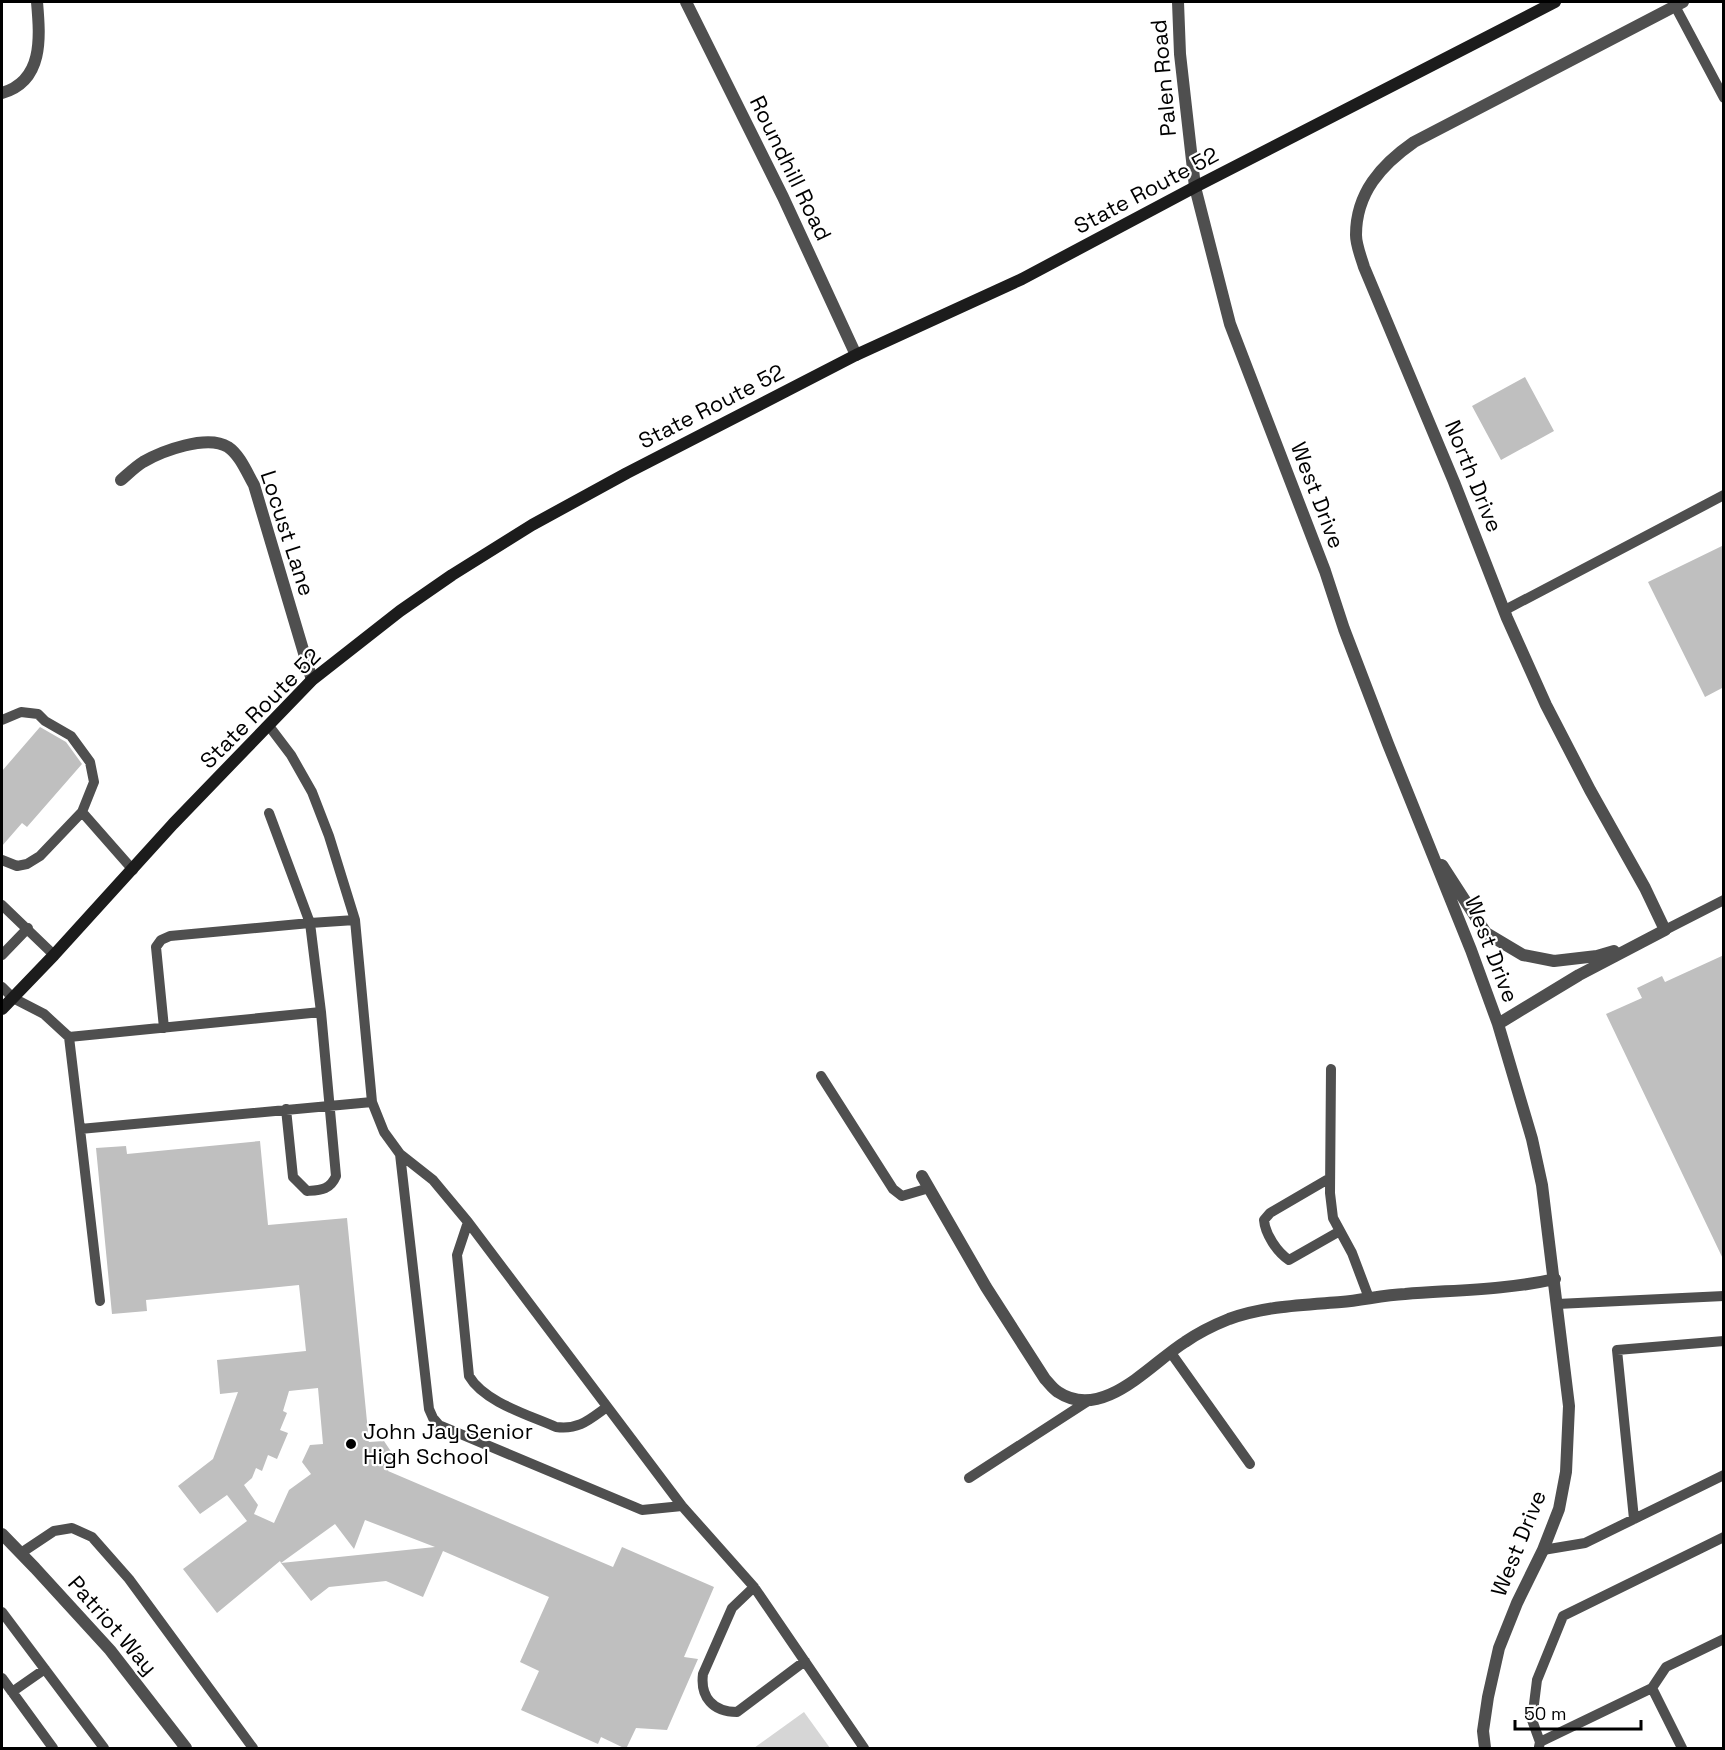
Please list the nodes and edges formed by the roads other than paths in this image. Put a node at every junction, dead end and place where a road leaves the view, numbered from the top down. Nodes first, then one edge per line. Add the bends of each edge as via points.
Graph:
1 (37, 2) edge
2 (686, 2) edge
3 (1178, 2) edge
4 (1556, 2) edge
5 (1679, 4) edge
6 (2, 93) edge
7 (1724, 98) edge
8 (1195, 187) junction
9 (856, 355) junction
10 (121, 480) dead end
11 (1724, 495) edge
12 (1505, 610) junction
13 (312, 680) junction
14 (2, 720) edge
15 (268, 726) junction
16 (82, 812) junction
17 (268, 813) dead end
18 (1426, 839) junction
19 (2, 860) edge
20 (133, 870) junction
21 (1724, 900) edge
22 (2, 905) edge
23 (355, 920) junction
24 (310, 923) junction
25 (28, 928) junction
26 (1665, 930) junction
27 (1638, 945) junction
28 (2, 955) edge
29 (54, 955) junction
30 (2, 987) edge
31 (13, 998) junction
32 (2, 1009) edge
33 (321, 1012) junction
34 (1498, 1024) junction
35 (164, 1028) junction
36 (69, 1037) junction
37 (1331, 1070) dead end
38 (821, 1076) dead end
39 (372, 1102) junction
40 (329, 1105) junction
41 (286, 1109) junction
42 (80, 1130) junction
43 (400, 1154) junction
44 (922, 1176) dead end
45 (1330, 1178) junction
46 (929, 1188) junction
47 (468, 1222) junction
48 (1340, 1231) junction
49 (1555, 1279) junction
50 (1724, 1296) edge
51 (1369, 1298) junction
52 (100, 1301) dead end
53 (1557, 1304) junction
54 (1724, 1341) edge
55 (1171, 1353) junction
56 (1088, 1401) junction
57 (607, 1407) junction
58 (1250, 1464) dead end
59 (1724, 1475) edge
60 (969, 1478) dead end
61 (682, 1506) junction
62 (1634, 1519) junction
63 (2, 1534) edge
64 (1724, 1537) edge
65 (1543, 1550) junction
66 (21, 1553) junction
67 (754, 1587) junction
68 (2, 1612) edge
69 (1724, 1639) edge
70 (805, 1661) junction
71 (45, 1669) junction
72 (2, 1678) edge
73 (1652, 1688) junction
74 (12, 1692) junction
75 (1540, 1745) edge
76 (53, 1749) edge
77 (104, 1749) edge
78 (186, 1749) edge
79 (253, 1749) edge
80 (864, 1749) edge
81 (1485, 1749) edge
82 (1682, 1749) edge

1 - 6 street via 38,56 25,78
2 - 9 street, Roundhill Road via 783,196
3 - 8 street, Palen Road
4 - 8 main road, State Route 52
5 - 7 lane
5 - 12 street, North Drive via 1414,142 1381,169 1360,209 1356,235 1364,267
8 - 9 main road, State Route 52 via 1022,279
8 - 18 street, West Drive via 1230,324
9 - 13 main road, State Route 52 via 532,525 400,611
10 - 13 street, Locust Lane via 143,463 193,443 227,447 240,459 254,485
11 - 12 lane
12 - 26 street, North Drive via 1546,705
13 - 15 main road, State Route 52
14 - 16 lane via 21,712 38,714 71,736 90,762 94,782
15 - 20 main road, State Route 52
15 - 23 lane via 291,754 312,792
16 - 19 lane via 40,856 27,864 17,866
16 - 20 lane
17 - 24 lane
18 - 27 street via 1486,933 1523,955 1554,961 1598,956
18 - 34 street, West Drive
20 - 29 main road, State Route 52
21 - 26 lane
22 - 25 lane
23 - 24 lane
23 - 39 lane
24 - 33 lane
24 - 35 lane via 161,940 156,947
25 - 28 lane
25 - 29 lane
26 - 27 street
27 - 34 street
29 - 31 main road, State Route 52
30 - 31 lane
31 - 32 main road, State Route 52
31 - 36 lane via 44,1014
33 - 35 lane
33 - 40 lane
34 - 49 street, West Drive via 1532,1138
35 - 36 lane
36 - 42 lane
37 - 45 lane
38 - 46 lane via 893,1189 903,1196
39 - 40 lane
39 - 43 lane via 384,1132
40 - 41 lane
40 - 41 lane via 336,1176 326,1190 307,1191 293,1177
41 - 42 lane
42 - 52 lane
43 - 47 lane via 433,1180
43 - 61 lane via 433,1418 439,1425 642,1510
44 - 46 street
45 - 48 lane via 1333,1218
45 - 48 lane via 1270,1213 1264,1220 1265,1228 1281,1255 1289,1260
46 - 56 street via 1045,1379 1057,1392
47 - 57 lane
47 - 57 lane via 457,1255 469,1376 475,1386 485,1395 568,1429
48 - 51 lane
49 - 51 street via 1524,1286
49 - 53 street, West Drive
50 - 53 lane
51 - 55 street via 1245,1313 1211,1327
53 - 65 street, West Drive via 1569,1406 1566,1472
54 - 62 lane via 1617,1350
55 - 56 street via 1110,1395
55 - 58 lane
56 - 60 lane
57 - 61 lane
59 - 62 lane
61 - 67 lane
62 - 65 lane via 1585,1543
63 - 66 street, Patriot Way
64 - 75 lane via 1563,1616 1537,1680 1532,1720
65 - 81 street, West Drive via 1499,1648 1483,1731
66 - 78 street, Patriot Way via 110,1650
66 - 79 lane via 54,1531 72,1528 92,1537 129,1579
67 - 70 lane
67 - 70 lane via 732,1608 703,1674 704,1695 720,1710 736,1712
68 - 71 lane
69 - 73 lane via 1666,1668
70 - 80 lane
71 - 74 lane
71 - 77 lane
72 - 74 lane
73 - 75 lane
73 - 82 lane
74 - 76 lane

